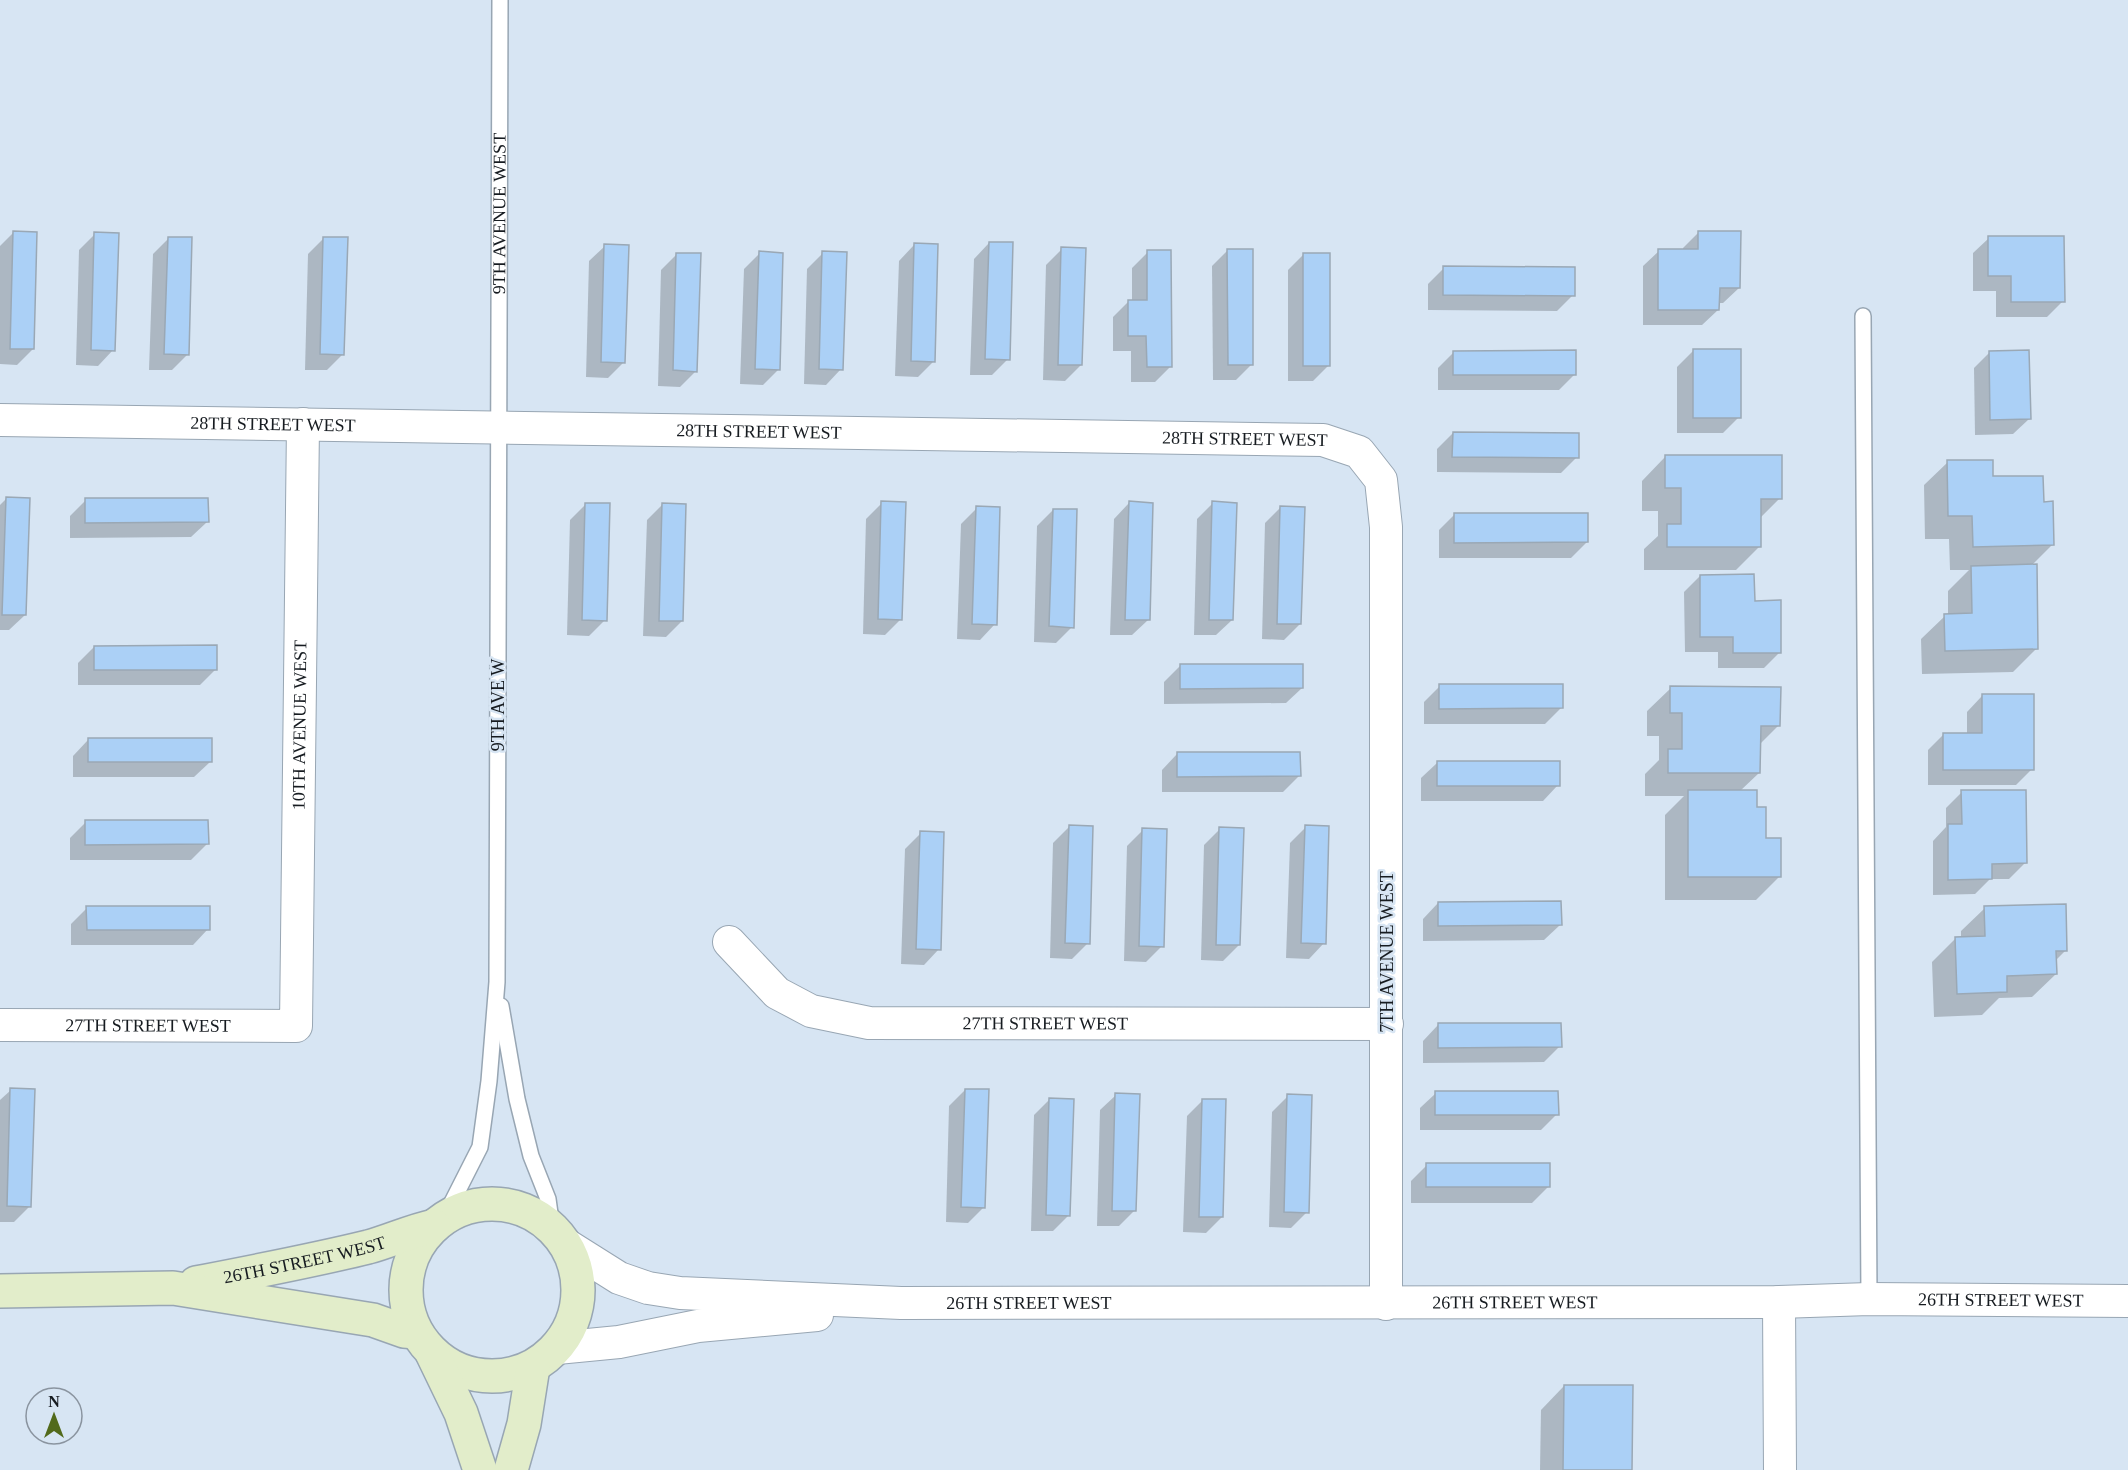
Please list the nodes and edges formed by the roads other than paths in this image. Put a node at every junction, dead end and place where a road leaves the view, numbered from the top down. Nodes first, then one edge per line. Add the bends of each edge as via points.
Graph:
1 (500, 0) edge
2 (1863, 316) dead end
3 (0, 420) edge
4 (303, 424) junction
5 (499, 427) junction
6 (1386, 601) joint
7 (729, 942) dead end
8 (497, 982) junction
9 (1387, 1024) junction
10 (0, 1025) edge
11 (296, 1026) joint
12 (439, 1222) junction
13 (558, 1236) junction
14 (174, 1288) junction
15 (0, 1291) edge
16 (1869, 1299) junction
17 (2128, 1300) edge
18 (1779, 1302) junction
19 (901, 1303) junction
20 (1386, 1304) junction
21 (424, 1342) junction
22 (545, 1358) junction
23 (480, 1470) edge
24 (511, 1470) edge
25 (1780, 1470) edge

1 - 5 lane, 9TH AVENUE WEST
2 - 16 lane
3 - 4 street, 28TH STREET WEST
4 - 5 street, 28TH STREET WEST
4 - 11 street, 10TH AVENUE WEST
5 - 6 street, 28TH STREET WEST via 1323,440 1359,452 1381,480 1386,527
5 - 8 lane, 9TH AVE W
6 - 9 street, 7TH AVENUE WEST
7 - 9 street, 27TH STREET WEST via 777,993 811,1011 869,1023
8 - 12 lane via 480,1147
8 - 13 lane via 517,1098 531,1156
9 - 20 street, 7TH AVENUE WEST
10 - 11 street, 27TH STREET WEST
12 - 13 street via 468,1208 493,1204 534,1215
12 - 14 street, 26TH STREET WEST via 371,1246
12 - 21 street via 425,1235 412,1257 406,1282 407,1308
13 - 19 street, 26TH STREET WEST via 619,1278 648,1288
13 - 22 street via 574,1264 577,1307 570,1327
14 - 15 street, 26TH STREET WEST
14 - 21 street, 26TH STREET WEST via 373,1320
16 - 17 street, 26TH STREET WEST
16 - 18 street, 26TH STREET WEST
18 - 20 street, 26TH STREET WEST
18 - 25 street
19 - 20 street, 26TH STREET WEST
19 - 22 street, 26TH STREET WEST via 834,1314 698,1326
21 - 22 street via 453,1367 477,1375 503,1376
21 - 23 street via 462,1413
22 - 24 street

